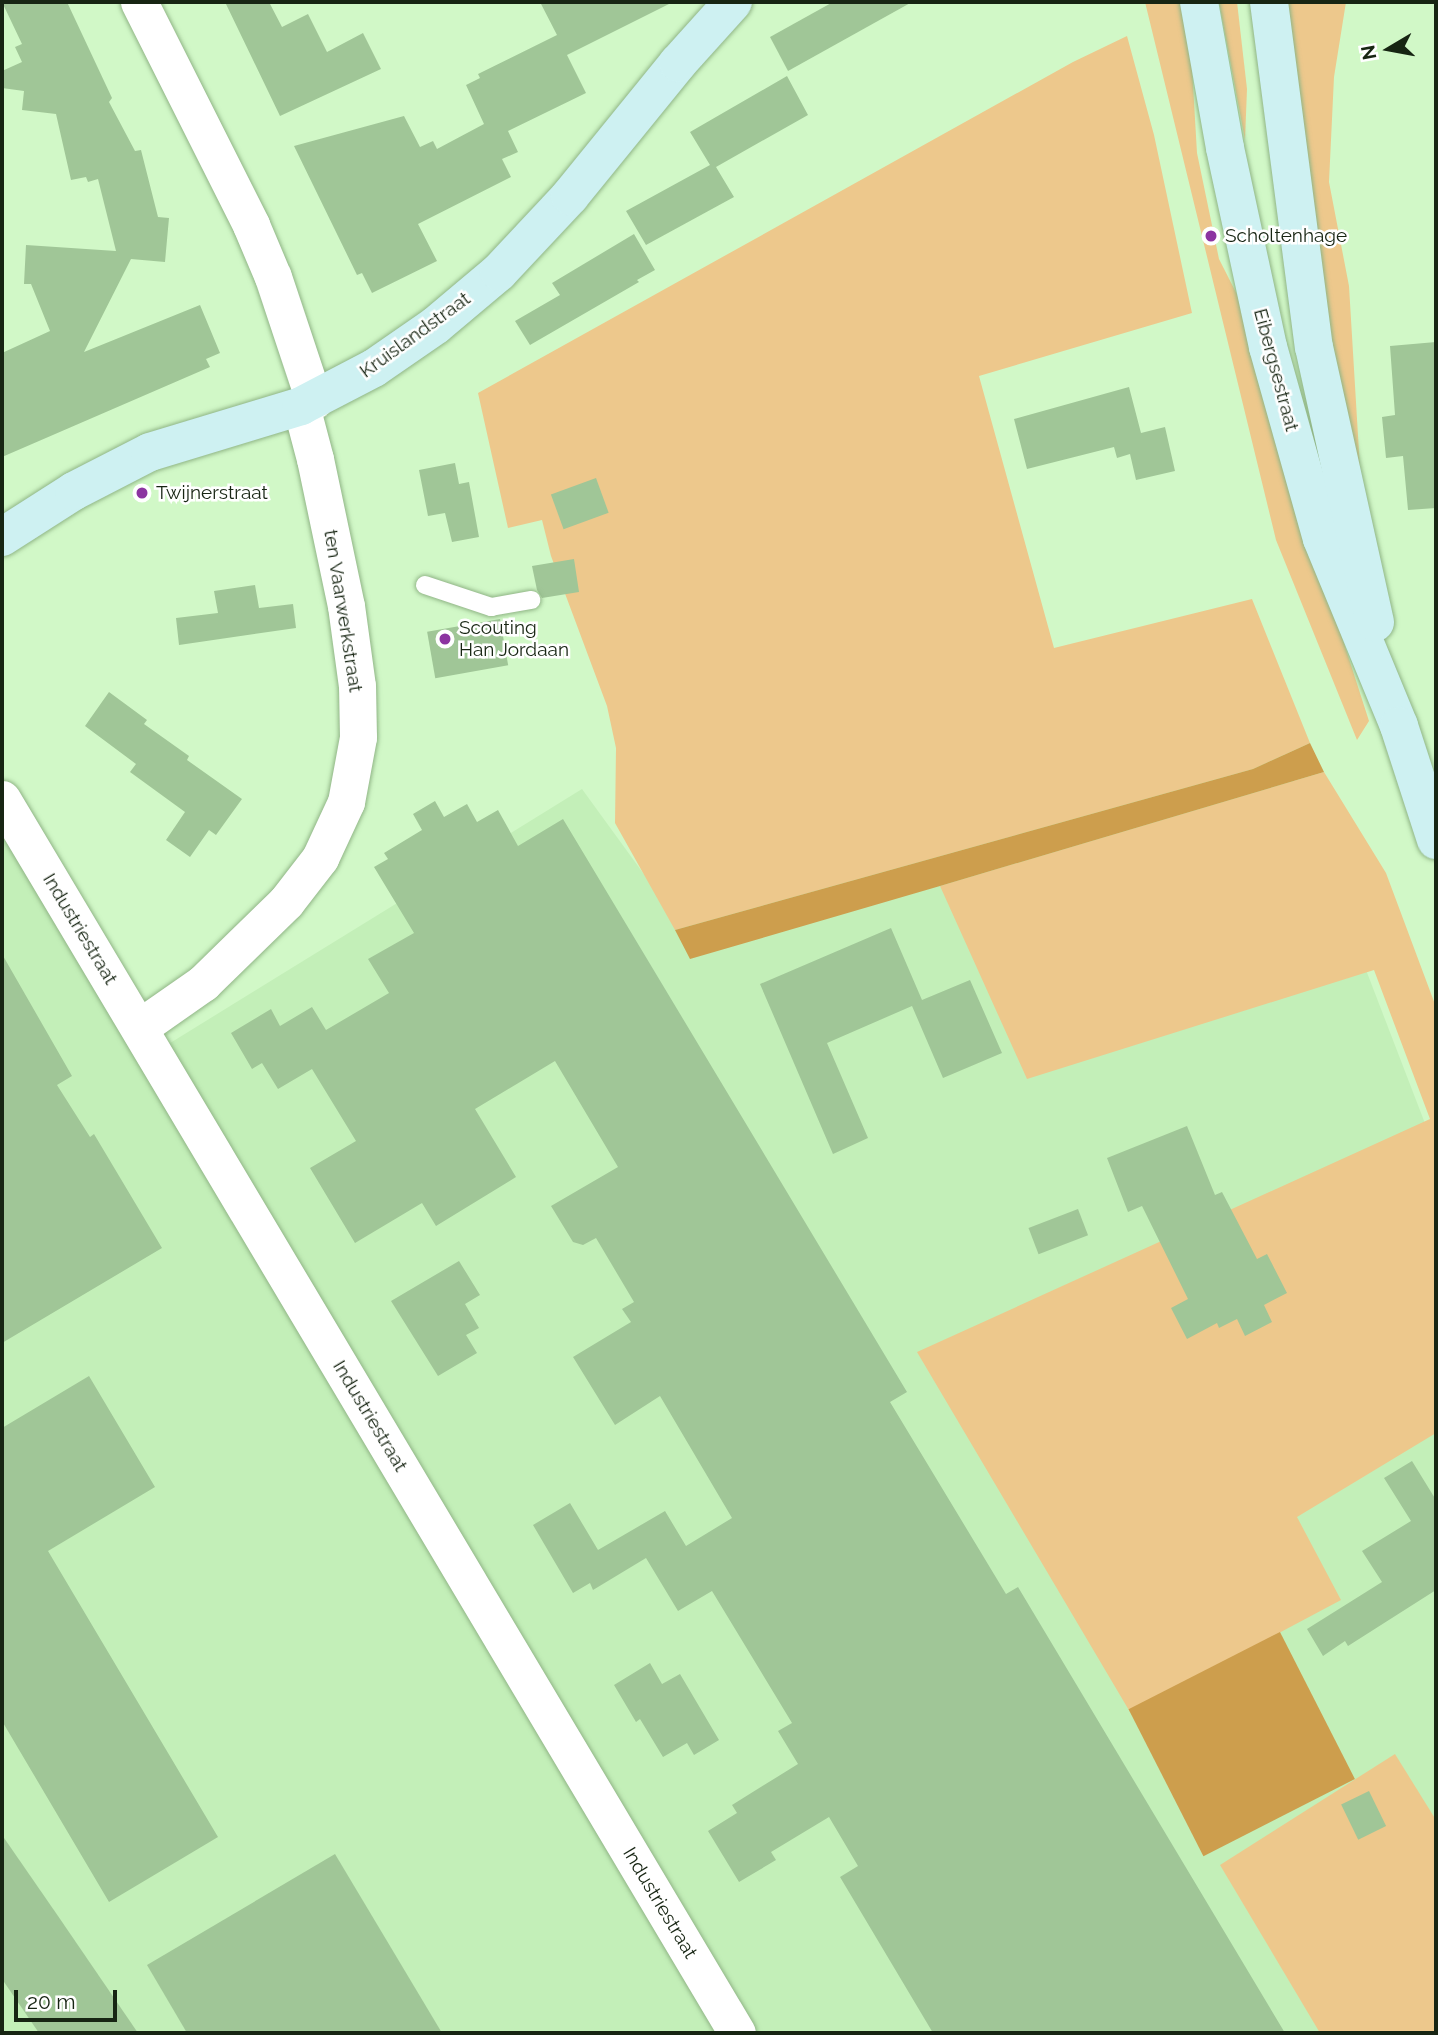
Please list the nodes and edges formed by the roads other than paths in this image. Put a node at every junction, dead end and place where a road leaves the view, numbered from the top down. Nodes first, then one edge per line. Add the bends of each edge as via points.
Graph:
1 (139, 2) edge
2 (733, 2) edge
3 (1199, 2) edge
4 (1269, 2) edge
5 (307, 403) junction
6 (2, 537) edge
7 (425, 585) dead end
8 (531, 600) dead end
9 (1399, 726) junction
10 (2, 799) edge
11 (1436, 840) edge
12 (139, 1027) junction
13 (737, 2033) edge

1 - 5 street, ten Vaarwerkstraat via 251,225 272,277
2 - 5 main road, Kruislandstraat via 678,62 570,196 499,272 436,325 374,368
3 - 9 main road, Eibergsestraat via 1272,360 1322,539
4 - 9 main road, Eibergsestraat via 1314,347
5 - 6 main road, Kruislandstraat via 150,452 74,491
5 - 12 street, ten Vaarwerkstraat via 357,686 358,737 346,802 320,858 286,902 204,983
7 - 8 lane via 491,607
9 - 11 main road, Eibergsestraat
10 - 12 street, Industriestraat
12 - 13 street, Industriestraat

